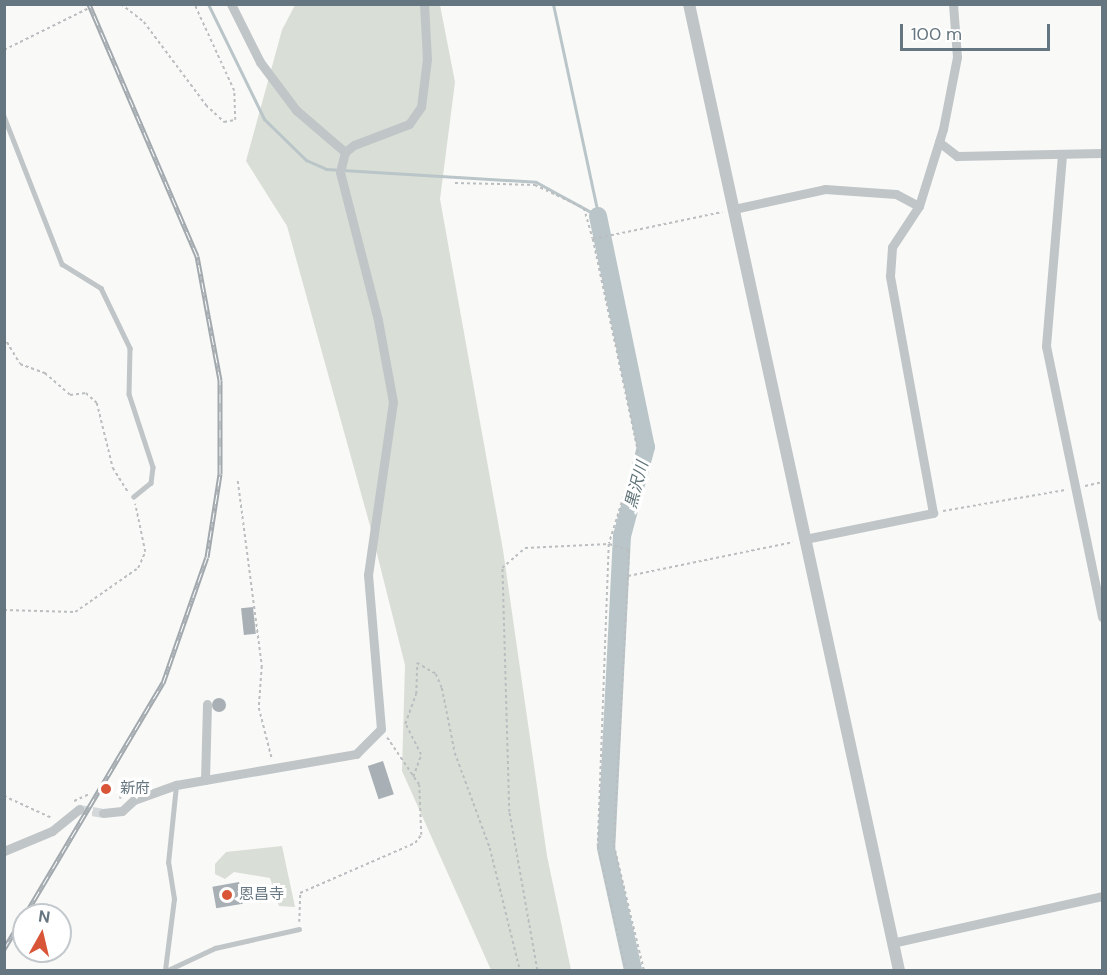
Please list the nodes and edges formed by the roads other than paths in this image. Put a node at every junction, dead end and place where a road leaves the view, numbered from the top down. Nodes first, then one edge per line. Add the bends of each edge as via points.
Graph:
1 (231, 4) edge
2 (424, 4) edge
3 (689, 4) edge
4 (952, 4) edge
5 (4, 116) edge
6 (939, 142) junction
7 (345, 152) junction
8 (1102, 153) edge
9 (1062, 155) junction
10 (919, 206) junction
11 (734, 209) junction
12 (134, 497) road end
13 (805, 539) junction
14 (1102, 617) edge
15 (207, 704) dead end
16 (205, 780) junction
17 (176, 785) junction
18 (76, 807) road end
19 (103, 813) tunnel mouth
20 (4, 851) edge
21 (1102, 896) edge
22 (299, 929) road end
23 (892, 943) junction
24 (166, 970) edge
25 (899, 970) edge

1 - 7 street via 260,62 296,110
2 - 7 street via 427,59 421,107 409,124
3 - 11 street
4 - 6 street via 957,57
5 - 12 lane via 58,255 70,271 101,288 130,348 129,394 153,467 151,483
6 - 9 street via 957,156
6 - 10 street
7 - 16 street via 339,182 378,320 393,402 368,575 381,729 356,754
8 - 9 street
9 - 14 street via 1046,346
10 - 11 street via 896,194 825,189
10 - 13 street via 892,247 890,276 933,513
11 - 13 street
13 - 23 street
15 - 16 street
16 - 17 street
17 - 19 street via 134,800 122,811
17 - 24 lane via 168,863 174,899
18 - 20 street via 52,831
21 - 23 street
22 - 24 lane via 215,948
23 - 25 street

